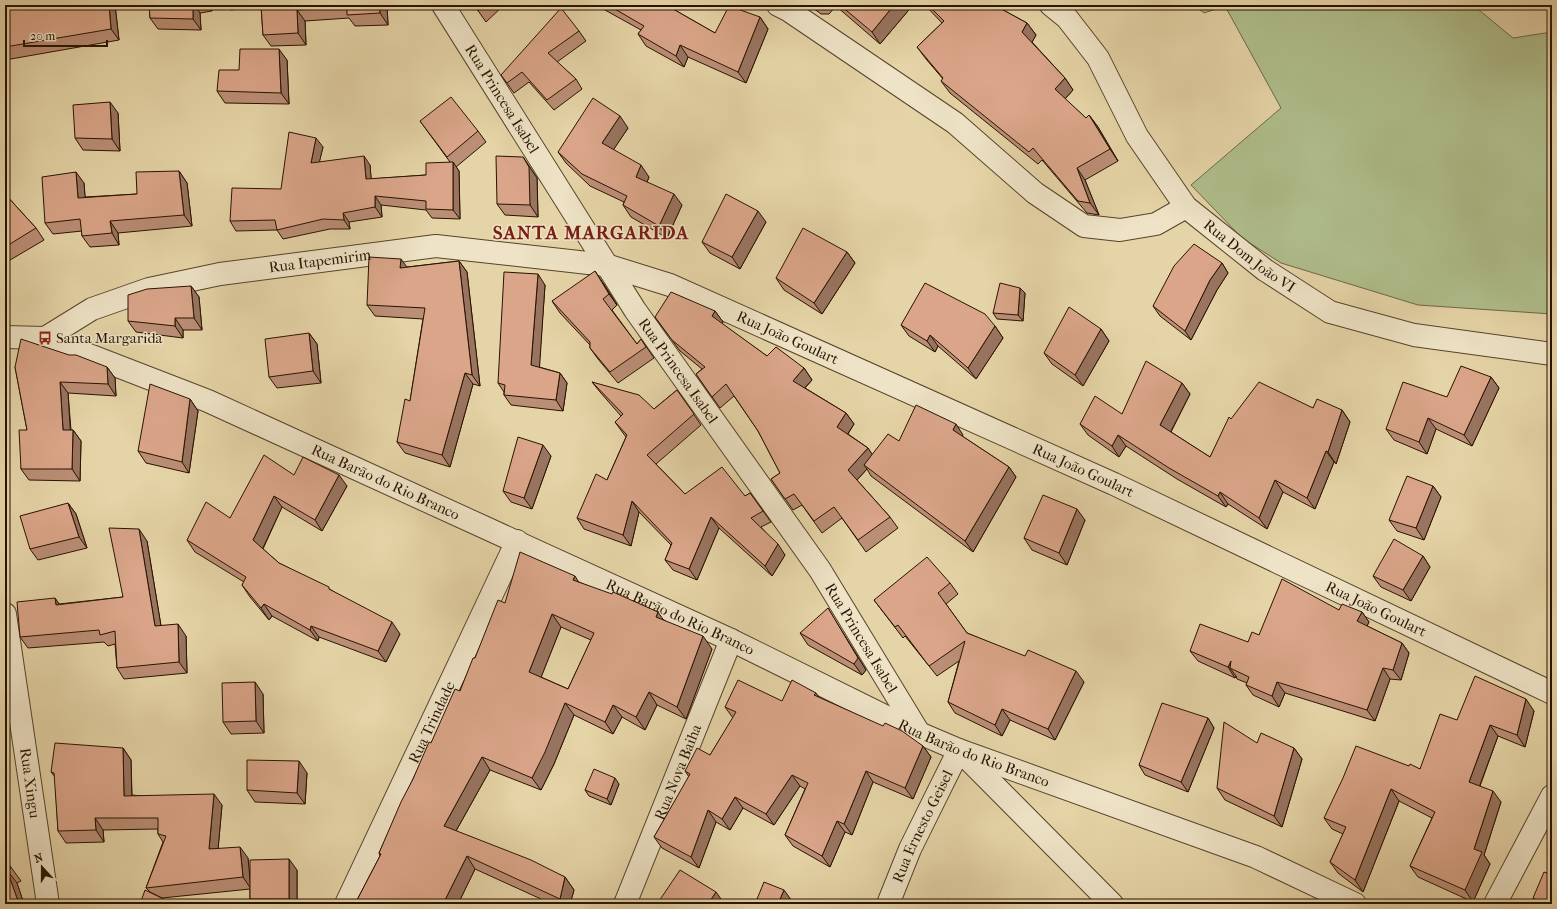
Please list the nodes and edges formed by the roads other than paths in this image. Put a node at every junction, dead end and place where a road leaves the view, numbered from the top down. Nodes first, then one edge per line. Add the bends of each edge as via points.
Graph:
1 (443, 5) edge
2 (778, 5) edge
3 (1051, 5) edge
4 (1186, 207) junction
5 (606, 265) junction
6 (5, 337) edge
7 (46, 338) junction
8 (1552, 354) edge
9 (518, 541) junction
10 (5, 614) edge
11 (732, 640) junction
12 (1552, 693) edge
13 (919, 733) junction
14 (959, 750) junction
15 (1552, 796) edge
16 (48, 904) edge
17 (346, 904) edge
18 (624, 904) edge
19 (888, 904) edge
20 (1112, 904) edge
21 (1355, 904) edge
22 (1495, 904) edge

1 - 5 street, Rua Princesa Isabel
2 - 4 street via 955,123 1035,193 1084,226 1120,230 1156,224
3 - 4 street, Rua Dom João VI via 1067,18 1098,58 1137,136
4 - 8 street, Rua Dom João VI via 1265,270 1330,312 1414,335
5 - 7 street, Rua Itapemirim via 436,246 220,274 149,289 92,309
5 - 12 street, Rua João Goulart via 670,285 1099,478
5 - 13 street, Rua Princesa Isabel via 635,310 820,570
6 - 7 street, Rua Barão do Rio Branco
7 - 9 street, Rua Barão do Rio Branco via 208,401
9 - 11 street, Rua Barão do Rio Branco
9 - 17 street, Rua Trindade
10 - 16 street, Rua Xingu
11 - 13 street, Rua Barão do Rio Branco
11 - 18 street, Rua Nova Baiha
13 - 14 street, Rua Barão do Rio Branco
14 - 19 street, Rua Ernesto Geisel via 910,849
14 - 20 street
14 - 21 street, Rua Barão do Rio Branco via 1256,857
15 - 22 street

